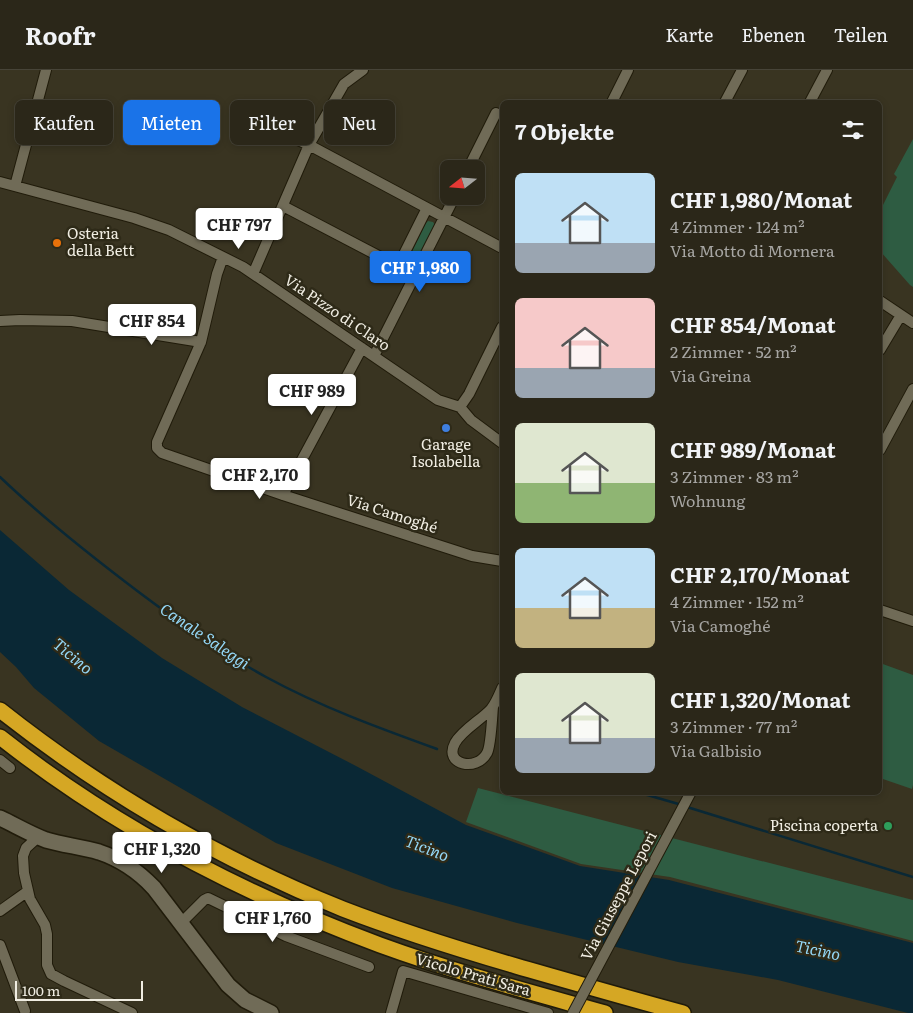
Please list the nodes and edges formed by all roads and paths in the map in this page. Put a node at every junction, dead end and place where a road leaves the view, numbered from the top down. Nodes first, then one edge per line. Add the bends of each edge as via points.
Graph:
1 (46, 70) edge
2 (363, 70) edge
3 (628, 70) edge
4 (742, 70) edge
5 (827, 70) edge
6 (613, 100) edge
7 (726, 100) edge
8 (811, 100) edge
9 (496, 112) dead end
10 (314, 136) edge
11 (309, 145) joint
12 (472, 160) edge
13 (0, 182) edge
14 (15, 186) junction
15 (450, 205) edge
16 (283, 206) junction
17 (427, 208) junction
18 (444, 218) junction
19 (500, 247) edge
20 (223, 257) junction
21 (398, 266) junction
22 (253, 274) junction
23 (415, 275) junction
24 (882, 302) edge
25 (901, 315) junction
26 (0, 321) edge
27 (913, 323) edge
28 (500, 331) edge
29 (201, 342) junction
30 (882, 347) edge
31 (362, 348) junction
32 (374, 356) junction
33 (913, 389) edge
34 (460, 407) junction
35 (500, 442) edge
36 (882, 446) edge
37 (283, 495) junction
38 (500, 561) edge
39 (882, 611) edge
40 (913, 621) edge
41 (500, 692) edge
42 (493, 707) junction
43 (0, 710) edge
44 (0, 737) edge
45 (0, 760) edge
46 (10, 768) dead end
47 (690, 795) edge
48 (0, 818) edge
49 (38, 837) junction
50 (28, 891) junction
51 (0, 911) edge
52 (181, 923) junction
53 (0, 944) edge
54 (369, 967) dead end
55 (25, 1011) dead end
56 (132, 1013) edge
57 (271, 1013) edge
58 (390, 1013) edge
59 (548, 1013) edge
60 (572, 1013) edge
61 (605, 1013) edge
62 (684, 1013) edge

1 - 14 street
2 - 10 street via 344,84
3 - 6 street
4 - 7 street
5 - 8 street
9 - 12 street
11 - 16 street
11 - 17 street
13 - 14 street, Via Pizzo di Claro
14 - 20 street, Via Pizzo di Claro via 134,218 169,230
15 - 18 street
16 - 21 street
16 - 22 street
17 - 18 street
17 - 21 street
18 - 19 street
18 - 23 street
20 - 22 street, Via Pizzo di Claro
20 - 29 street
21 - 23 street
22 - 31 street, Via Pizzo di Claro
23 - 32 street
24 - 25 street
25 - 27 street
25 - 30 street
26 - 29 street via 72,321
28 - 34 street
29 - 37 street, Via Camoghé via 157,448 162,453
31 - 32 street, Via Pizzo di Claro
31 - 37 street
32 - 34 street, Via Pizzo di Claro via 438,400
33 - 36 street
34 - 35 street, Via Pizzo di Claro via 471,420
37 - 38 street, Via Camoghé via 472,556
39 - 40 street
41 - 42 street
42 - 42 street via 456,742 453,754 461,763 472,764 488,753
43 - 62 highway via 38,740 139,807 221,853 302,892 431,940
44 - 61 highway via 134,829 257,894 382,946
45 - 46 street
47 - 60 street, Via Giuseppe Lepori, bridge
48 - 49 street
49 - 50 street via 26,848 23,856
49 - 52 street via 98,852 125,864 150,884
50 - 51 street
50 - 56 street via 45,925 47,965 51,974
52 - 54 street via 208,898 286,936
52 - 57 street via 233,991
53 - 55 street
58 - 59 street, Vicolo Prati Sara via 403,970

